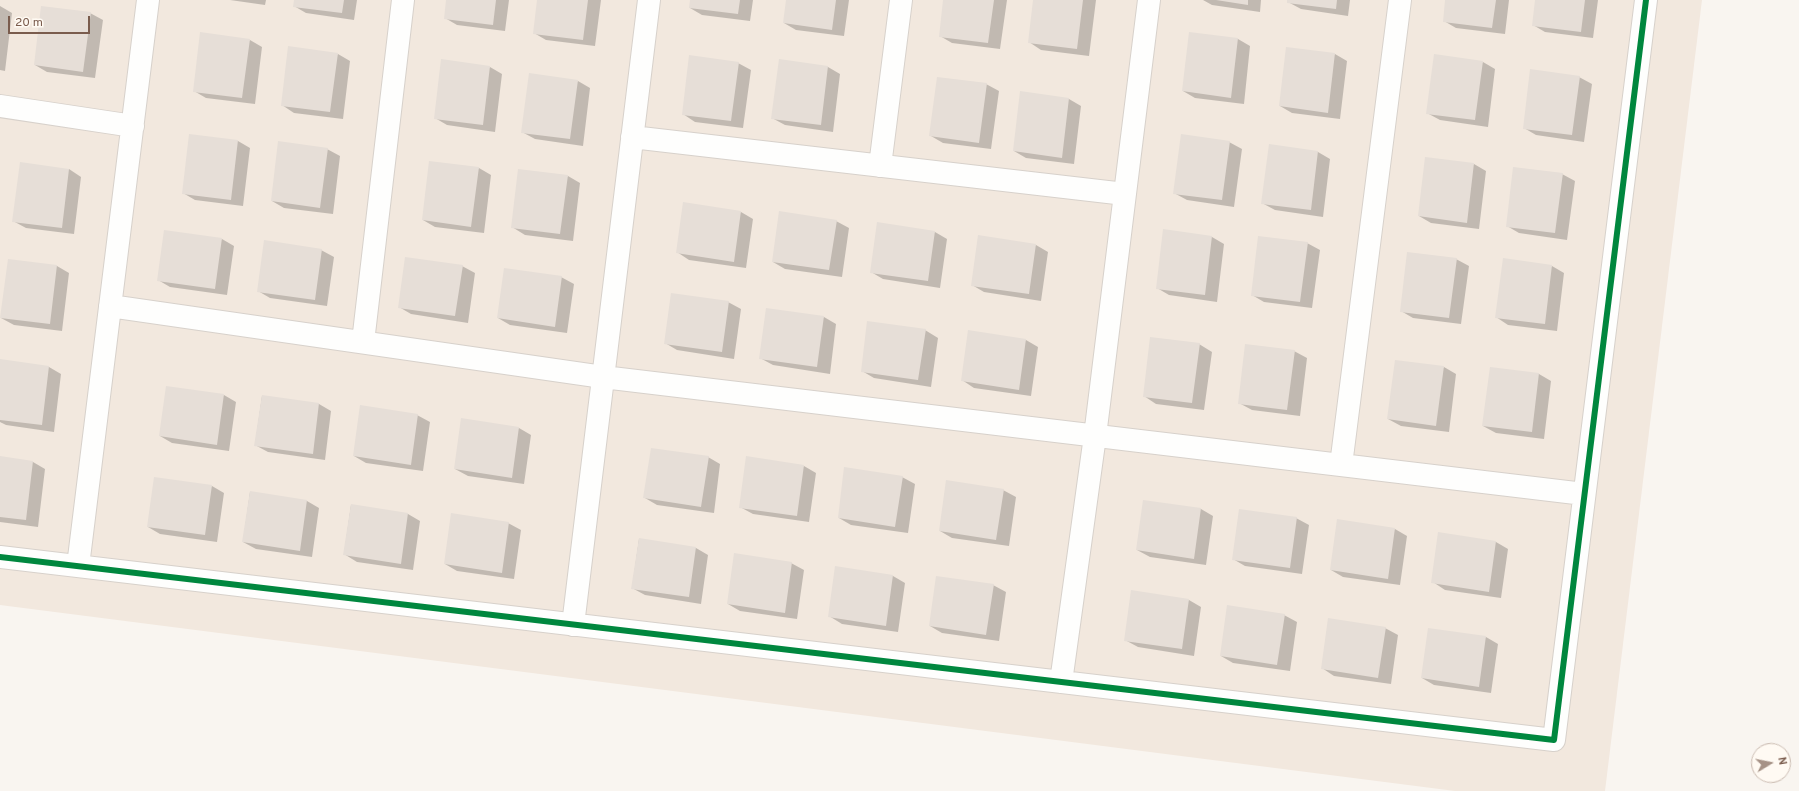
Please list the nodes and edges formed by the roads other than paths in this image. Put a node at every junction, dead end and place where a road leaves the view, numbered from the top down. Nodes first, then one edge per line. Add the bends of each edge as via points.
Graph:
1 (148, 0) edge
2 (403, 0) edge
3 (649, 0) edge
4 (900, 0) edge
5 (1149, 0) edge
6 (1400, 0) edge
7 (1646, 0) edge
8 (0, 106) edge
9 (132, 126) junction
10 (632, 137) junction
11 (880, 166) junction
12 (1125, 194) junction
13 (110, 306) junction
14 (363, 342) junction
15 (603, 377) junction
16 (1095, 436) junction
17 (1341, 465) junction
18 (1584, 494) junction
19 (0, 557) edge
20 (78, 566) junction
21 (573, 625) junction
22 (1061, 682) junction

1 - 9 street
2 - 14 street
3 - 10 street
4 - 11 street
5 - 12 street
6 - 17 street
7 - 18 street
8 - 9 street
9 - 13 street
10 - 11 street
10 - 15 street
11 - 12 street
12 - 16 street
13 - 14 street
13 - 20 street
14 - 15 street
15 - 16 street
15 - 21 street
16 - 17 street
16 - 22 street
17 - 18 street
18 - 22 street via 1554,740
19 - 20 street
20 - 21 street
21 - 22 street

